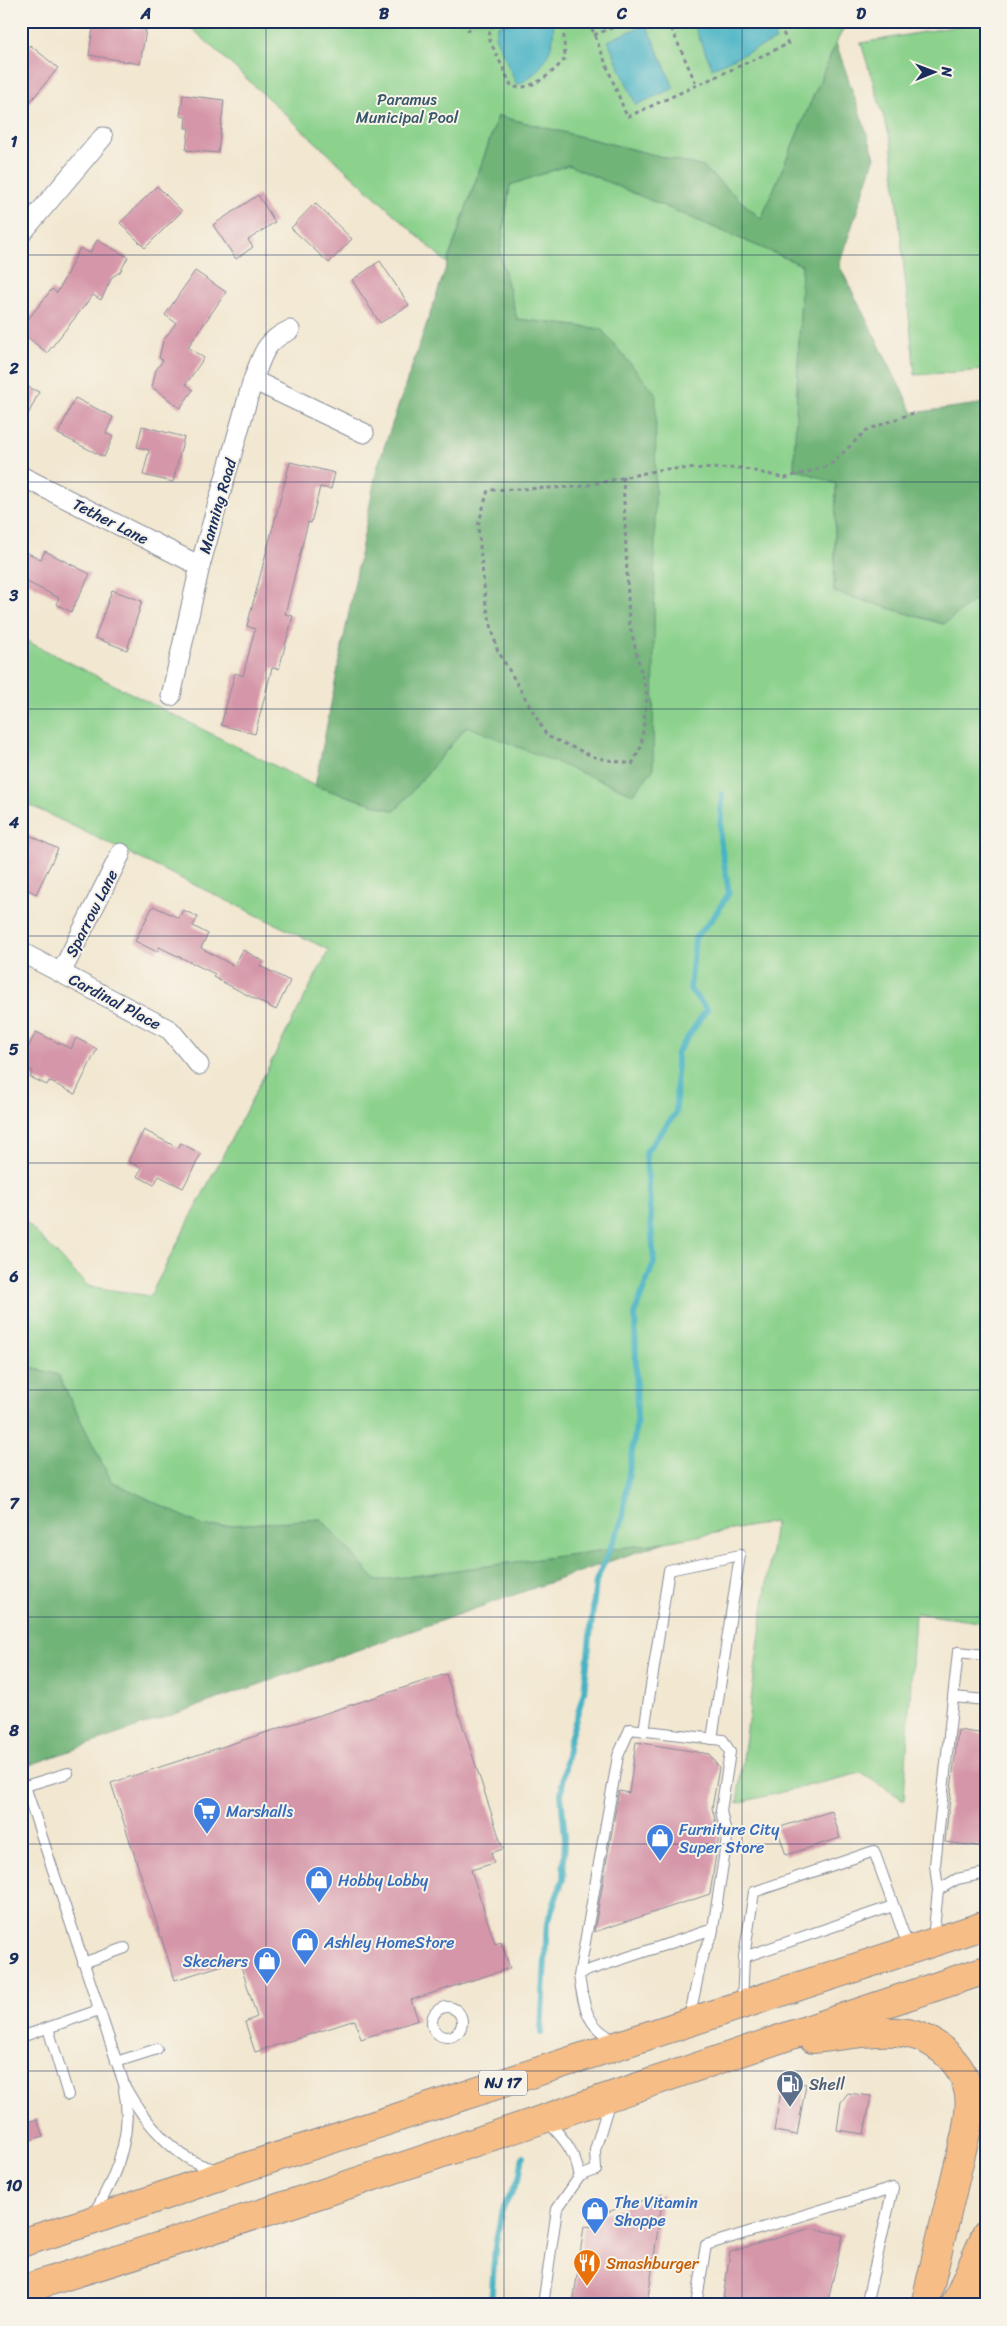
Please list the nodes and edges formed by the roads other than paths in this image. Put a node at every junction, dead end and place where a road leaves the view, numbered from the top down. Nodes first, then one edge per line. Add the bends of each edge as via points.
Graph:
1 (103, 137) dead end
2 (21, 234) edge
3 (290, 330) dead end
4 (253, 380) junction
5 (364, 433) dead end
6 (21, 476) edge
7 (200, 566) junction
8 (171, 696) dead end
9 (121, 853) dead end
10 (21, 952) edge
11 (61, 973) junction
12 (199, 1065) dead end
13 (986, 1655) edge
14 (953, 1697) junction
15 (986, 1700) edge
16 (644, 1731) junction
17 (712, 1739) junction
18 (68, 1772) dead end
19 (986, 1873) edge
20 (938, 1890) junction
21 (893, 1906) junction
22 (986, 1925) edge
23 (712, 1929) junction
24 (921, 1946) junction
25 (125, 1948) dead end
26 (744, 1957) junction
27 (83, 1963) junction
28 (986, 1970) edge
29 (580, 1973) junction
30 (742, 2005) junction
31 (99, 2010) junction
32 (689, 2022) junction
33 (48, 2028) junction
34 (21, 2036) edge
35 (623, 2044) junction
36 (757, 2045) junction
37 (157, 2049) dead end
38 (116, 2062) junction
39 (121, 2077) junction
40 (68, 2095) dead end
41 (611, 2097) junction
42 (545, 2118) junction
43 (237, 2170) junction
44 (580, 2176) junction
45 (88, 2222) junction
46 (986, 2234) edge
47 (21, 2243) edge
48 (986, 2285) edge
49 (28, 2288) edge
50 (543, 2305) edge
51 (696, 2305) edge
52 (866, 2305) edge
53 (925, 2305) edge
54 (955, 2305) edge
55 (977, 2305) edge

1 - 2 street
3 - 4 street, Manning Road via 273,338 264,351
4 - 5 street
4 - 7 street, Manning Road
6 - 7 street, Tether Lane
7 - 8 street, Manning Road
9 - 11 street, Sparrow Lane
10 - 11 street, Cardinal Place
11 - 12 street, Cardinal Place via 170,1030
13 - 14 lane via 958,1652
14 - 15 lane
14 - 20 lane via 935,1865
16 - 17 lane
16 - 17 lane via 670,1570 740,1555
16 - 29 lane via 630,1730 618,1756
17 - 23 lane via 723,1740 730,1752 721,1810 728,1838
18 - 27 lane via 25,1786
19 - 20 lane via 957,1879
20 - 24 lane
21 - 24 lane
21 - 26 lane
21 - 26 lane via 874,1851 846,1860 754,1892
22 - 24 highway, NJ 17
23 - 29 lane
23 - 32 lane via 702,1957
24 - 30 highway, NJ 17
25 - 27 lane
26 - 30 lane
27 - 31 lane
28 - 36 highway
29 - 35 lane via 584,2009 593,2025 607,2037
30 - 32 highway, NJ 17
31 - 33 lane
31 - 38 lane
32 - 35 highway, NJ 17
33 - 34 lane
33 - 40 lane
35 - 43 highway, NJ 17
36 - 41 highway
36 - 53 highway via 897,2032 933,2043 953,2059 961,2071 969,2094 968,2125
37 - 38 lane
38 - 39 lane
39 - 43 lane via 142,2115 172,2147 191,2160 214,2169
39 - 45 lane via 126,2108 124,2145 106,2194
41 - 42 highway
41 - 44 lane via 595,2150 596,2170
42 - 44 lane via 566,2140 575,2156
42 - 49 highway
43 - 45 highway, NJ 17
44 - 50 lane via 557,2210
45 - 47 highway, NJ 17
46 - 54 highway
48 - 55 highway
51 - 52 lane via 706,2245 893,2188

